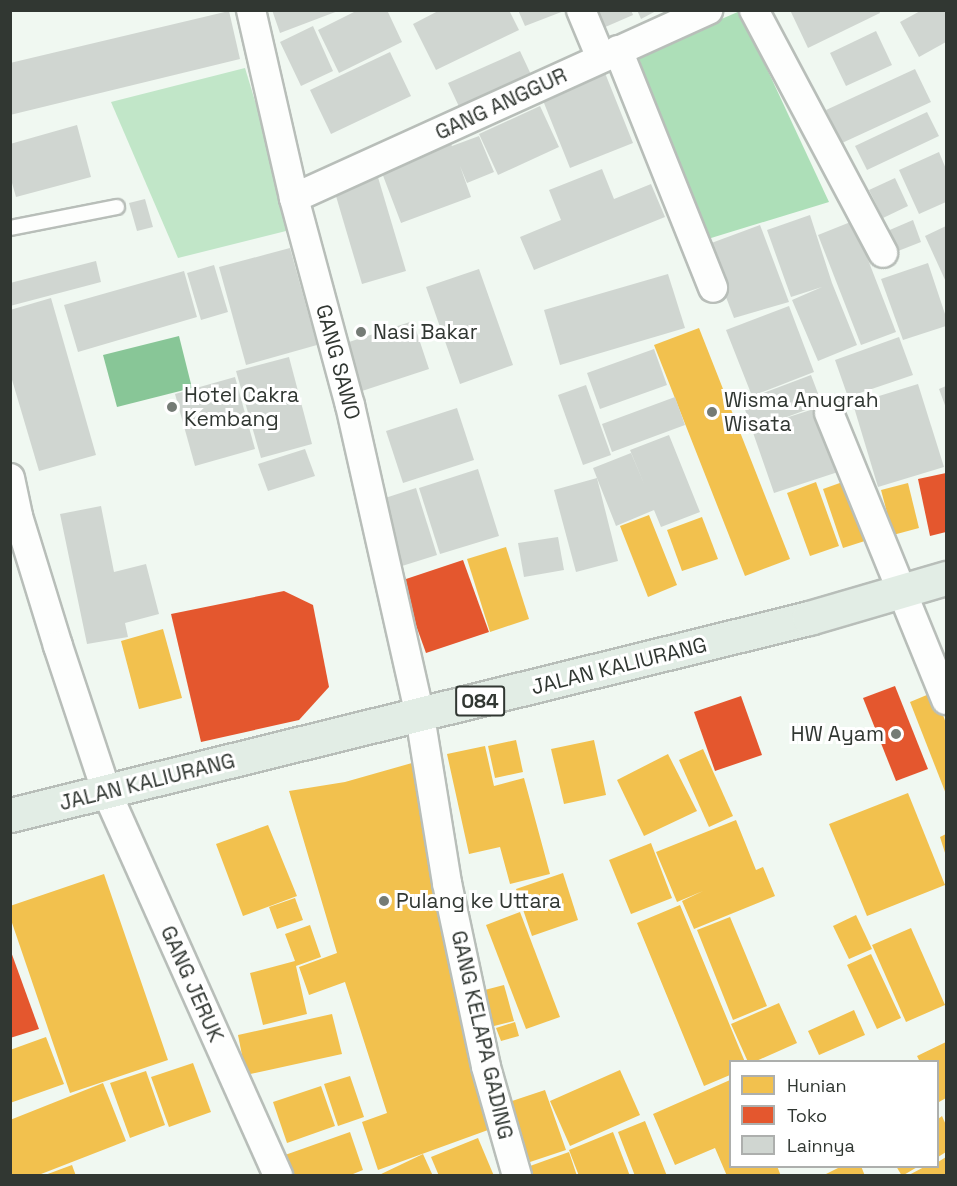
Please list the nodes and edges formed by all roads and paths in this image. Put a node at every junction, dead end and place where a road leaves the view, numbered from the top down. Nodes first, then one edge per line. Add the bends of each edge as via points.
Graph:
1 (251, 10) edge
2 (581, 10) edge
3 (708, 10) edge
4 (754, 10) edge
5 (609, 54) junction
6 (294, 198) junction
7 (117, 207) dead end
8 (10, 228) edge
9 (883, 253) dead end
10 (713, 288) dead end
11 (829, 413) dead end
12 (10, 478) edge
13 (946, 578) edge
14 (901, 591) junction
15 (946, 700) edge
16 (420, 716) junction
17 (107, 793) junction
18 (10, 815) edge
19 (278, 1176) edge
20 (517, 1176) edge

1 - 6 street, GANG SAWO
2 - 5 street
3 - 5 street, GANG ANGGUR
4 - 9 street
5 - 6 street, GANG ANGGUR
5 - 10 street
6 - 16 street, GANG SAWO via 350,405
7 - 8 lane
11 - 14 street
12 - 17 street, GANG JERUK via 51,624
13 - 14 main road, JALAN KALIURANG / 084
14 - 15 street
14 - 16 main road, JALAN KALIURANG / 084 via 798,621
16 - 17 main road, JALAN KALIURANG / 084
16 - 20 street, GANG KELAPA GADING via 452,906 486,1067
17 - 18 main road, JALAN KALIURANG / 084
17 - 19 street, GANG JERUK

